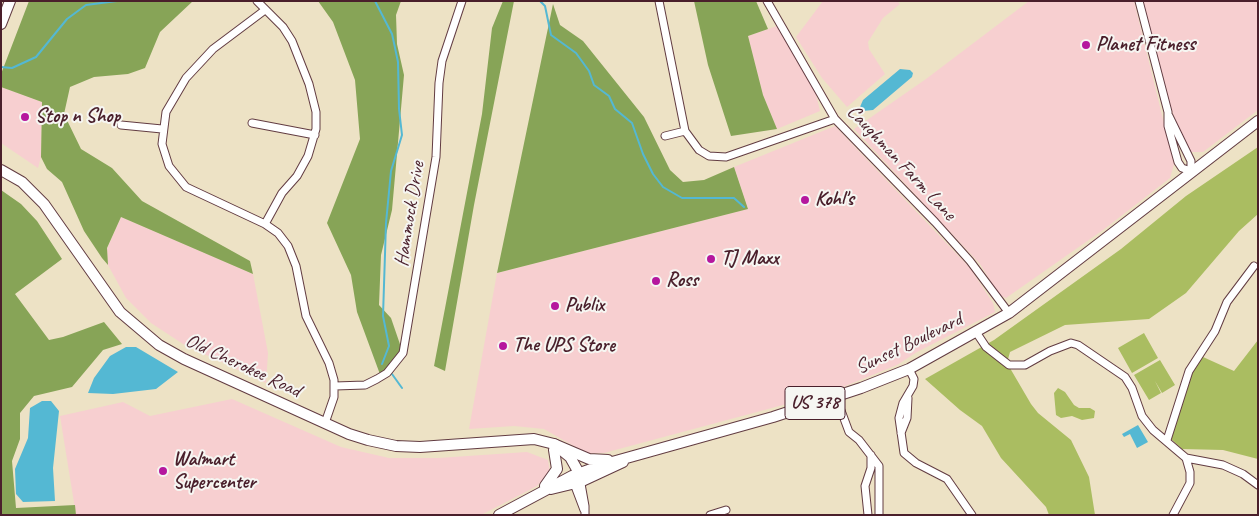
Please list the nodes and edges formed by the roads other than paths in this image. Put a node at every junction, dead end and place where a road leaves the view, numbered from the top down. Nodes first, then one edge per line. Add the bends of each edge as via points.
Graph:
1 (10, 1) edge
2 (257, 1) edge
3 (462, 1) edge
4 (659, 1) edge
5 (767, 1) edge
6 (1140, 1) edge
7 (266, 10) junction
8 (1, 24) edge
9 (1169, 116) junction
10 (835, 119) junction
11 (1258, 122) edge
12 (252, 123) dead end
13 (121, 125) dead end
14 (162, 129) junction
15 (685, 131) junction
16 (314, 135) junction
17 (665, 136) dead end
18 (1, 170) edge
19 (1191, 171) junction
20 (265, 224) junction
21 (1254, 266) dead end
22 (1009, 313) junction
23 (976, 332) junction
24 (909, 369) junction
25 (335, 386) junction
26 (836, 397) junction
27 (325, 423) junction
28 (1167, 440) junction
29 (551, 445) junction
30 (871, 455) junction
31 (627, 458) junction
32 (1186, 458) junction
33 (576, 479) junction
34 (1258, 485) edge
35 (542, 491) junction
36 (726, 510) dead end
37 (584, 513) edge
38 (499, 515) edge
39 (710, 515) edge
40 (868, 515) edge
41 (879, 515) edge
42 (972, 515) edge
43 (1174, 515) edge

1 - 8 main road
2 - 7 street
3 - 25 street, Hammock Drive via 442,61 435,165 403,353 387,373 365,385
4 - 15 street
5 - 10 street, Caughman Farm Lane
6 - 9 street
7 - 14 street via 212,49 194,69 168,107
7 - 16 street via 282,27 302,62 314,101
9 - 19 street via 1191,160
9 - 19 street via 1168,126 1178,162 1182,168
10 - 15 street via 726,157 709,156 699,150
10 - 22 street, Caughman Farm Lane via 970,261
11 - 19 main road, Sunset Boulevard / US 378
12 - 16 street
13 - 14 street
14 - 20 street via 166,161 182,184 196,194
15 - 17 street
16 - 20 street via 303,166 282,193
18 - 27 main road, Old Cherokee Road via 22,182 44,204 120,312 148,337 184,359
19 - 22 main road, Sunset Boulevard / US 378
20 - 25 street via 278,233 291,250 306,316 329,364
21 - 28 street via 1227,302 1215,331 1189,371
22 - 23 main road, Sunset Boulevard / US 378
23 - 24 main road, Sunset Boulevard / US 378
23 - 28 street via 989,350 1006,364 1015,366 1025,365 1064,344 1078,345 1125,377 1142,416
24 - 26 main road, Sunset Boulevard / US 378
24 - 42 street via 914,379 913,386 899,414 901,444 906,457 947,479
25 - 27 street via 333,403
26 - 30 street via 849,432
26 - 31 main road, Sunset Boulevard / US 378
27 - 29 main road, Old Cherokee Road via 368,440 404,446 518,438
28 - 32 street
29 - 31 main road, Old Cherokee Road via 590,460
29 - 33 main road
29 - 35 main road via 557,469
30 - 40 street via 865,491
30 - 41 street via 881,472
31 - 33 main road, Sunset Boulevard / US 378
32 - 34 street via 1223,465
32 - 43 street via 1190,483
33 - 35 main road, Sunset Boulevard
33 - 37 street
35 - 38 main road
36 - 39 street

